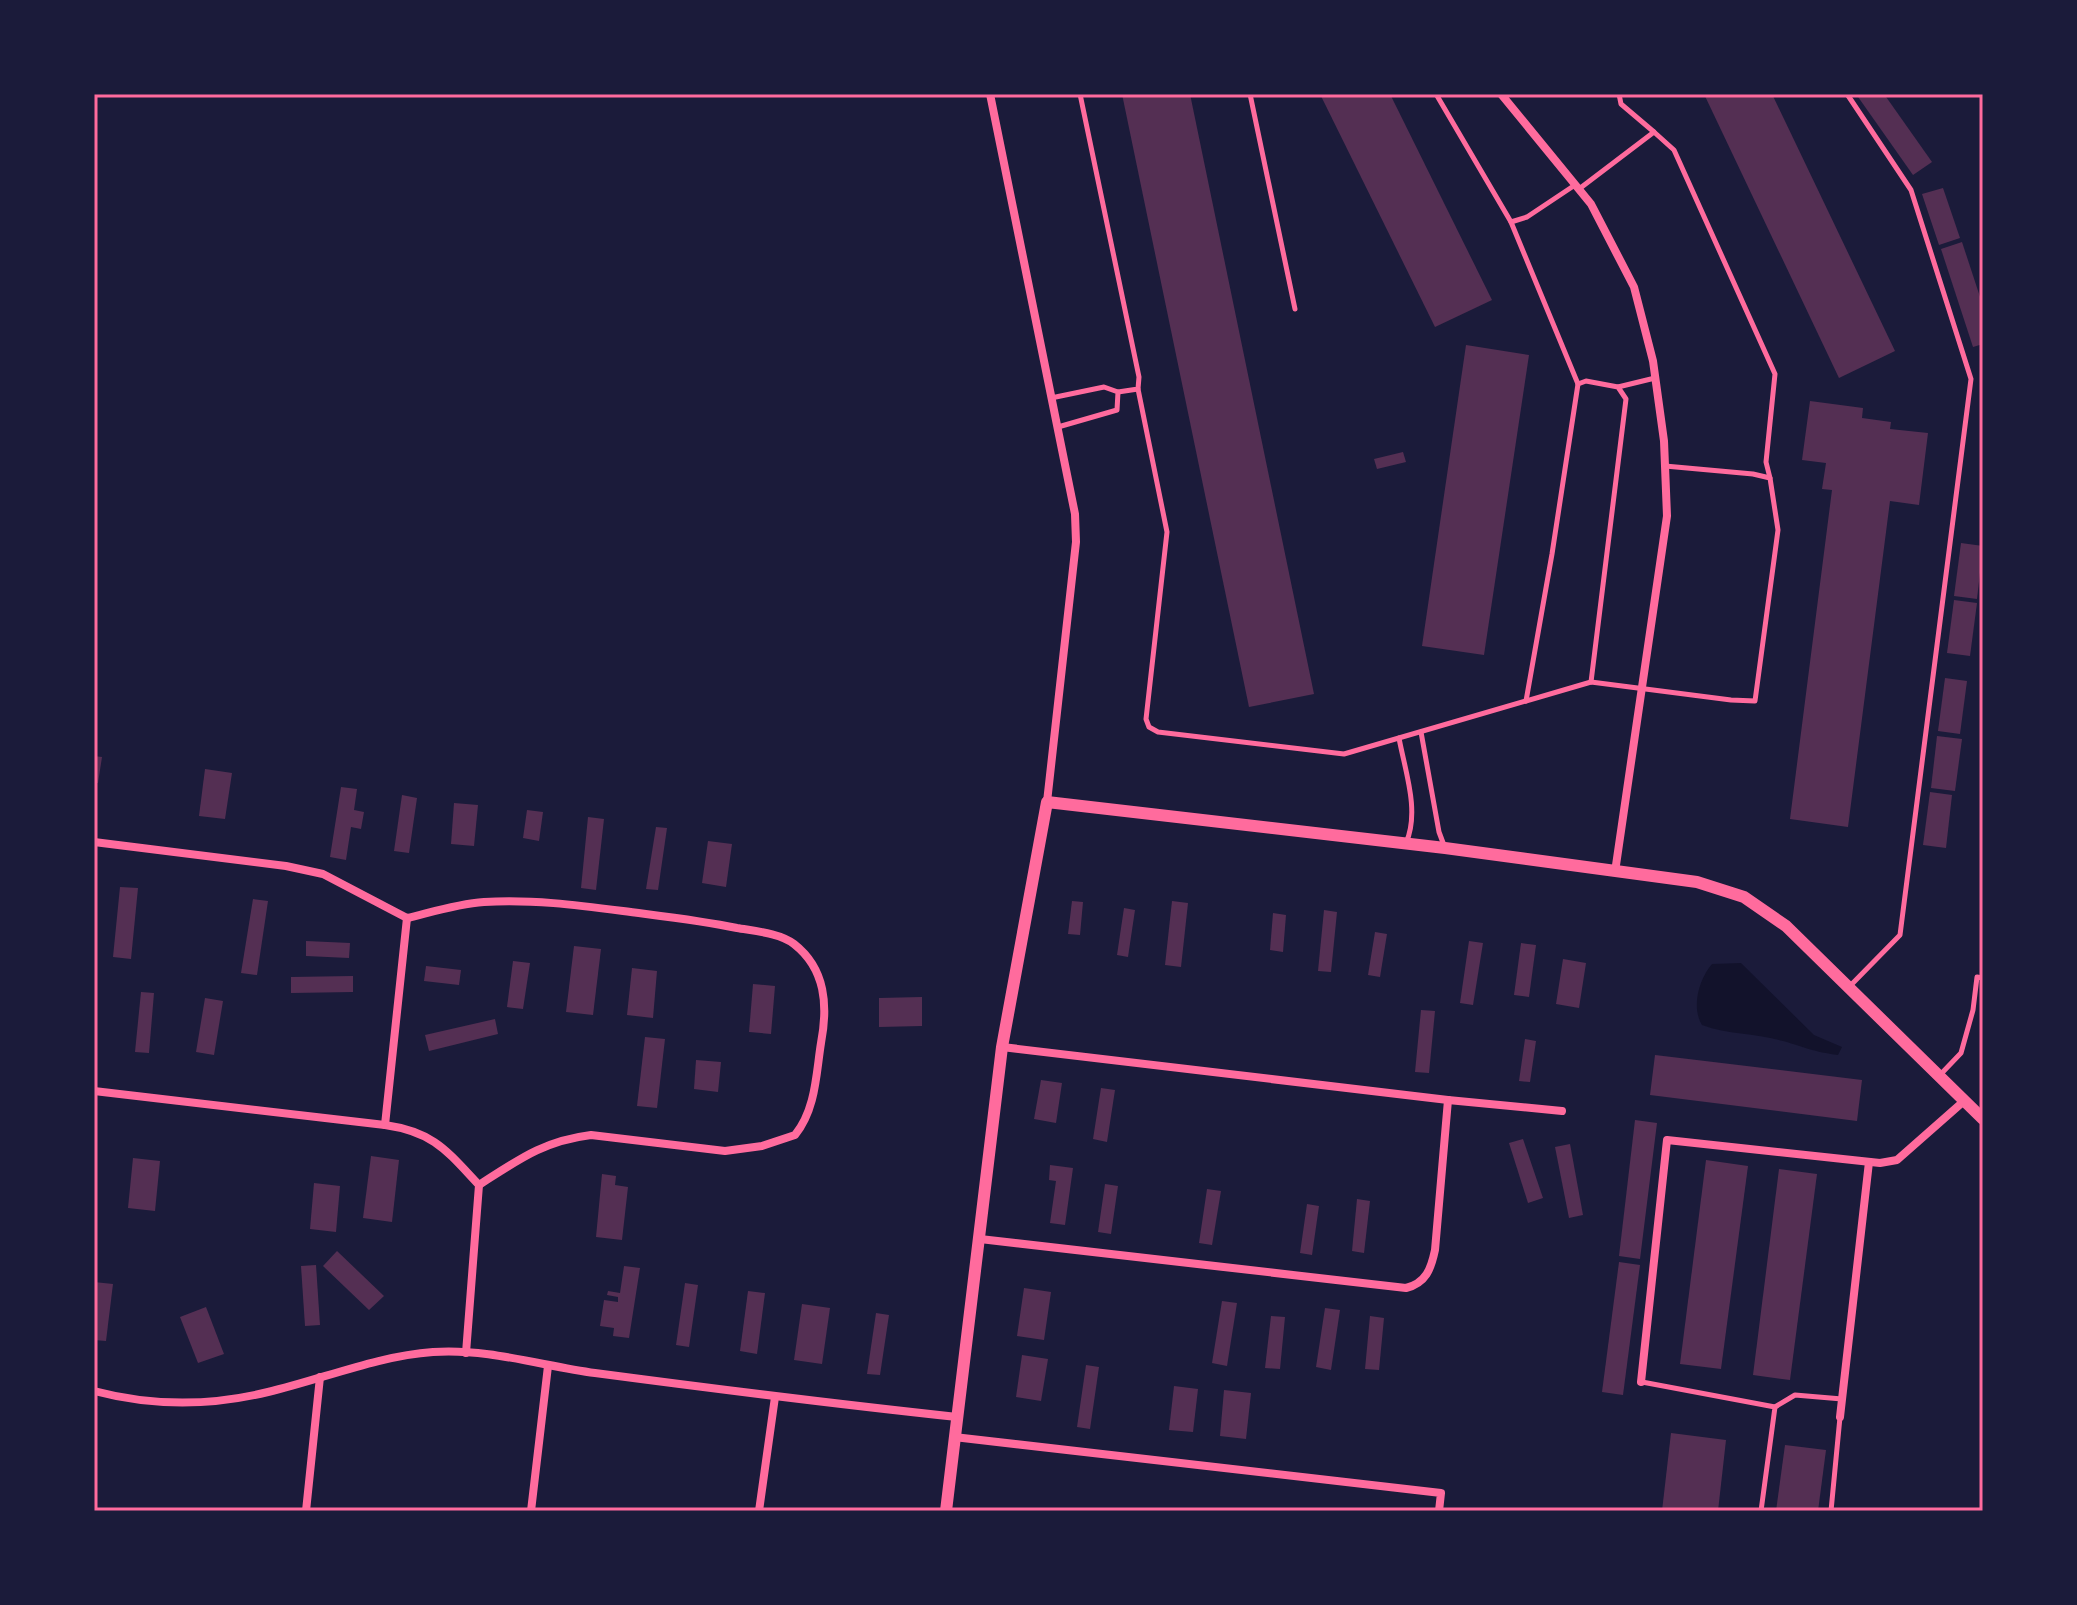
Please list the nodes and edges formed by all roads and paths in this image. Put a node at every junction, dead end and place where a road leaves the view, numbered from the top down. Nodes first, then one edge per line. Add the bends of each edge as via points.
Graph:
1 (990, 94) edge
2 (1080, 94) edge
3 (1250, 94) edge
4 (1436, 94) edge
5 (1501, 94) edge
6 (1619, 94) edge
7 (1847, 94) edge
8 (1654, 132) junction
9 (1577, 187) junction
10 (1511, 222) junction
11 (1295, 309) dead end
12 (1656, 378) junction
13 (1578, 384) junction
14 (1618, 387) junction
15 (1138, 389) junction
16 (1118, 392) junction
17 (1051, 398) junction
18 (1057, 427) junction
19 (1665, 466) junction
20 (1770, 478) junction
21 (1591, 682) junction
22 (1640, 687) junction
23 (1526, 701) junction
24 (1421, 732) junction
25 (1399, 738) junction
26 (1047, 802) junction
27 (94, 842) edge
28 (1406, 844) junction
29 (1445, 848) junction
30 (1615, 872) junction
31 (407, 918) junction
32 (1983, 978) edge
33 (1849, 987) junction
34 (1002, 1047) junction
35 (1939, 1076) junction
36 (94, 1091) edge
37 (1448, 1100) junction
38 (1964, 1101) junction
39 (1562, 1111) dead end
40 (1983, 1119) edge
41 (385, 1125) junction
42 (1869, 1162) junction
43 (479, 1185) junction
44 (980, 1239) junction
45 (466, 1353) junction
46 (548, 1366) junction
47 (320, 1377) junction
48 (1641, 1382) joint
49 (94, 1394) edge
50 (775, 1397) junction
51 (1842, 1399) junction
52 (1775, 1407) junction
53 (957, 1417) junction
54 (1840, 1417) joint
55 (954, 1437) junction
56 (306, 1511) edge
57 (531, 1511) edge
58 (759, 1511) edge
59 (946, 1511) edge
60 (1439, 1511) edge
61 (1761, 1511) edge
62 (1831, 1511) edge

1 - 17 street
2 - 15 lane
3 - 11 lane
4 - 10 lane
5 - 9 street
6 - 8 lane via 1621,104
7 - 33 lane via 1911,190 1971,379 1900,935
8 - 9 lane
8 - 20 lane via 1674,150 1775,374 1766,462
9 - 10 lane
9 - 12 street via 1634,287
10 - 13 lane
12 - 14 lane
12 - 19 street
13 - 14 lane
13 - 23 lane
14 - 21 lane via 1626,399
15 - 16 lane
15 - 25 lane via 1167,532 1149,727 1333,754
16 - 17 lane via 1104,387
16 - 18 lane via 1117,410
17 - 18 street
18 - 26 street via 1076,542
19 - 20 lane
19 - 22 street via 1667,516
20 - 22 lane via 1778,530 1755,701
21 - 22 lane
21 - 23 lane
22 - 30 street
23 - 24 lane
24 - 25 lane
24 - 29 lane
25 - 28 lane via 1413,814
26 - 28 street
26 - 34 street
27 - 31 street via 323,874
28 - 29 street
29 - 30 street
30 - 33 street via 1697,882 1744,897 1786,926
31 - 41 street
31 - 43 street via 454,906 522,901 760,932 802,950 813,962 824,994 810,1110 795,1135 725,1151 573,1137 540,1147
32 - 35 lane via 1977,977 1961,1053
33 - 35 street
34 - 37 street
34 - 44 street
35 - 38 street
36 - 41 street
37 - 39 street
37 - 44 street via 1435,1250 1431,1270 1417,1285 1406,1288
38 - 40 street
38 - 42 street via 1897,1160
41 - 43 street via 420,1132
42 - 48 street via 1667,1140
42 - 51 street
43 - 45 street
44 - 53 street
45 - 46 street
45 - 47 street via 435,1351
46 - 50 street
46 - 57 street
47 - 49 street via 230,1399 181,1403
47 - 56 street
48 - 52 lane
50 - 53 street
50 - 58 street
51 - 52 lane via 1795,1395
51 - 54 street
52 - 61 lane
53 - 55 street
54 - 62 lane
55 - 59 street
55 - 60 street via 1441,1493

